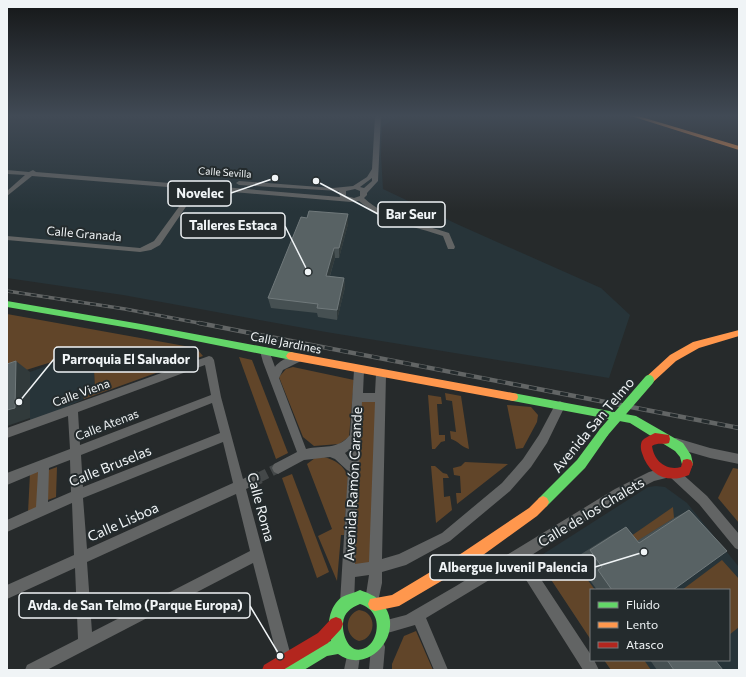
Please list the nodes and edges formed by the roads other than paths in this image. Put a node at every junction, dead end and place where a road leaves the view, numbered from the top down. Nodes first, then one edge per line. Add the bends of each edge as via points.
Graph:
1 (377, 148) edge
2 (7, 166) edge
3 (38, 169) junction
4 (376, 169) junction
5 (7, 172) edge
6 (31, 174) junction
7 (199, 184) junction
8 (355, 187) junction
9 (345, 189) junction
10 (364, 192) junction
11 (7, 194) edge
12 (360, 198) junction
13 (346, 199) junction
14 (7, 238) edge
15 (451, 247) dead end
16 (7, 304) edge
17 (739, 332) edge
18 (265, 351) junction
19 (298, 358) junction
20 (209, 360) joint
21 (360, 370) junction
22 (380, 374) junction
23 (274, 378) junction
24 (216, 397) junction
25 (358, 397) junction
26 (379, 398) junction
27 (560, 406) junction
28 (73, 410) junction
29 (632, 419) junction
30 (7, 433) edge
31 (226, 436) junction
32 (355, 437) junction
33 (669, 441) junction
34 (646, 444) junction
35 (75, 451) junction
36 (330, 451) junction
37 (710, 453) junction
38 (303, 455) junction
39 (739, 459) edge
40 (44, 464) junction
41 (687, 464) junction
42 (278, 468) tunnel mouth
43 (353, 469) junction
44 (670, 474) junction
45 (7, 479) edge
46 (245, 483) junction
47 (77, 495) junction
48 (703, 500) junction
49 (42, 510) junction
50 (7, 526) edge
51 (739, 544) edge
52 (257, 554) junction
53 (518, 556) junction
54 (81, 557) junction
55 (375, 567) junction
56 (348, 572) junction
57 (7, 592) edge
58 (394, 601) junction
59 (347, 603) junction
60 (374, 603) junction
61 (418, 615) junction
62 (384, 623) junction
63 (336, 624) junction
64 (85, 642) junction
65 (341, 646) junction
66 (378, 647) junction
67 (352, 663) edge
68 (288, 665) edge
69 (32, 670) edge
70 (269, 670) edge
71 (376, 670) edge
72 (441, 670) edge
73 (592, 670) edge

1 - 4 street
2 - 3 street, Calle Sevilla
3 - 6 street
3 - 7 street, Calle Sevilla
4 - 8 street
4 - 10 street via 375,181
5 - 6 street, Calle Sevilla
6 - 7 street, Calle Sevilla
6 - 11 street
7 - 9 street, Calle Sevilla
7 - 13 street, Calle Sevilla
7 - 14 street, Calle Granada via 157,243 148,248 140,250
8 - 9 street, Calle Sevilla
8 - 10 street
9 - 13 street via 342,193
10 - 12 street
12 - 13 street, Calle Sevilla
12 - 15 street via 366,205 394,219 446,235
16 - 18 main road, Calle Jardines
17 - 58 main road, Avenida San Telmo, bridge via 696,345 673,358 649,380 604,432 581,464 533,512 467,558
18 - 19 main road, Calle Jardines
18 - 23 street
19 - 21 main road, Calle Jardines
19 - 23 street via 280,367
20 - 24 street, Calle Roma
20 - 28 street, Calle Viena
21 - 22 main road, Calle Jardines
21 - 25 street, Avenida Ramón Carande
22 - 26 street, Avenida Ramón Carande
22 - 27 main road, Calle Jardines
23 - 38 street
24 - 31 street, Calle Roma
24 - 35 street, Calle Atenas
25 - 26 street, Avenida Ramón Carande
25 - 32 street, Avenida Ramón Carande
26 - 55 street, Avenida Ramón Carande
27 - 29 main road, Calle Jardines
27 - 55 street via 543,439 506,487 446,537 401,560
28 - 30 street, Calle Viena
28 - 35 street
29 - 33 main road, Calle Jardines
29 - 34 street
31 - 46 street, Calle Roma
31 - 47 street, Calle Bruselas
32 - 36 street via 350,445 341,450
32 - 43 street, Avenida Ramón Carande
33 - 34 main road via 653,438
33 - 37 street
33 - 41 main road via 684,453
34 - 44 main road via 648,459 659,470
35 - 40 street, Calle Atenas
35 - 47 street
36 - 38 street
36 - 43 street via 347,461
37 - 39 street
37 - 41 street via 692,455
38 - 42 street
40 - 45 street, Calle Atenas
40 - 49 street
41 - 44 main road via 685,471 680,474
41 - 48 street via 692,481
43 - 56 street, Avenida Ramón Carande
44 - 48 street
44 - 53 street, Calle de los Chalets via 653,476 619,493
46 - 52 street, Calle Roma
46 - 54 street, Calle Lisboa
47 - 49 street, Calle Bruselas
47 - 54 street
48 - 51 street
49 - 50 street, Calle Bruselas
52 - 64 street
52 - 68 street, Calle Roma
53 - 61 street, Calle de los Chalets
53 - 73 street
54 - 57 street, Calle Lisboa
54 - 64 street
55 - 56 street
55 - 60 street, Avenida Ramón Carande
56 - 59 street, Avenida Ramón Carande
58 - 60 main road, Avenida San Telmo
58 - 62 main road, Avenida San Telmo
59 - 60 main road via 360,597
59 - 63 main road via 341,609
60 - 62 main road via 380,609
61 - 62 street, Calle de los Chalets via 408,621
61 - 72 street
62 - 66 main road via 384,635
63 - 65 main road
63 - 68 main road via 323,638
64 - 69 street
65 - 67 main road
65 - 68 main road via 325,649
66 - 67 main road
66 - 71 street
68 - 70 main road

